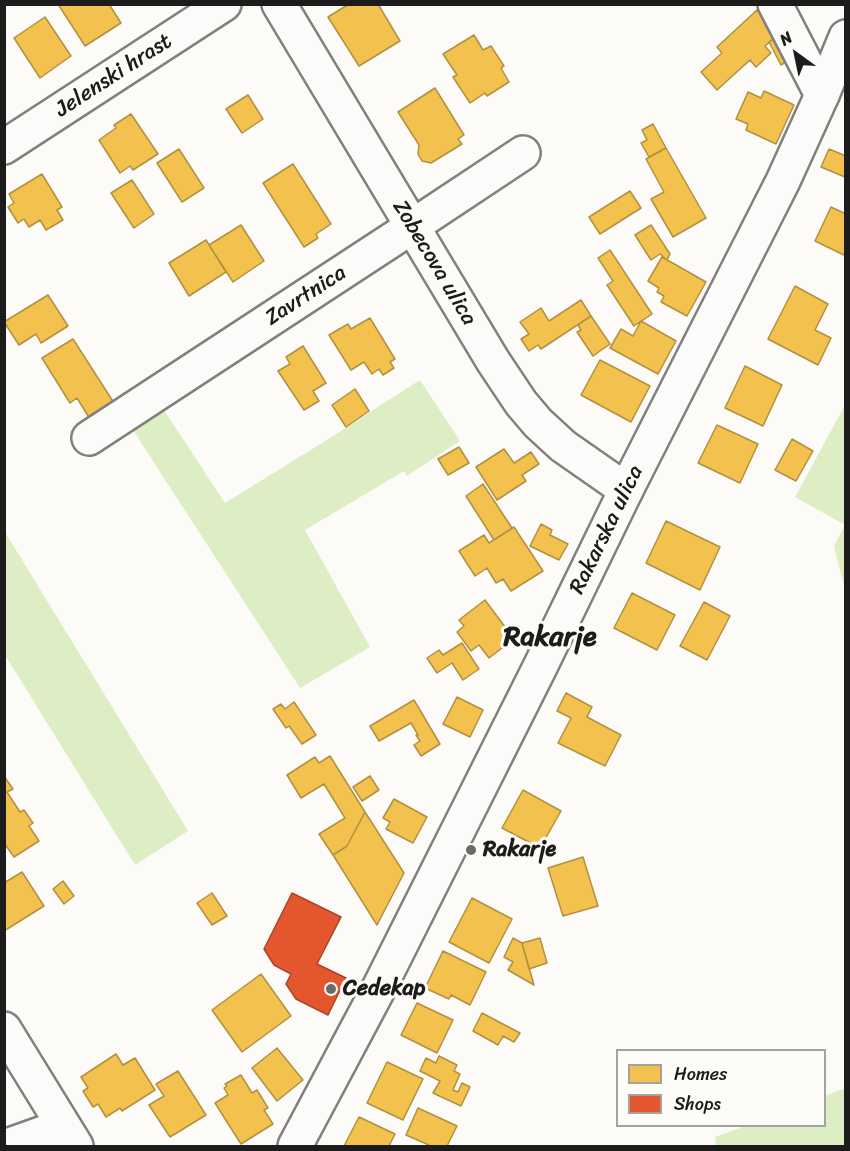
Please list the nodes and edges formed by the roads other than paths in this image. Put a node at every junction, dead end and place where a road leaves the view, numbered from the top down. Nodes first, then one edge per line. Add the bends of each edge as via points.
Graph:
1 (224, 4) edge
2 (279, 4) edge
3 (775, 4) edge
4 (846, 37) edge
5 (822, 95) junction
6 (4, 147) edge
7 (523, 153) dead end
8 (413, 226) junction
9 (89, 438) dead end
10 (626, 490) junction
11 (4, 1029) edge
12 (69, 1136) edge
13 (7, 1146) edge
14 (295, 1146) edge

1 - 6 street, Jelenski hrast
2 - 8 street, Zobecova ulica
3 - 5 street
4 - 5 street, Rakarska ulica
5 - 10 street, Rakarska ulica via 783,181
7 - 8 street, Zavrtnica
8 - 9 street, Zavrtnica
8 - 10 street, Zobecova ulica via 521,403 563,447
10 - 14 street, Rakarska ulica via 379,988
11 - 12 street
12 - 13 street

